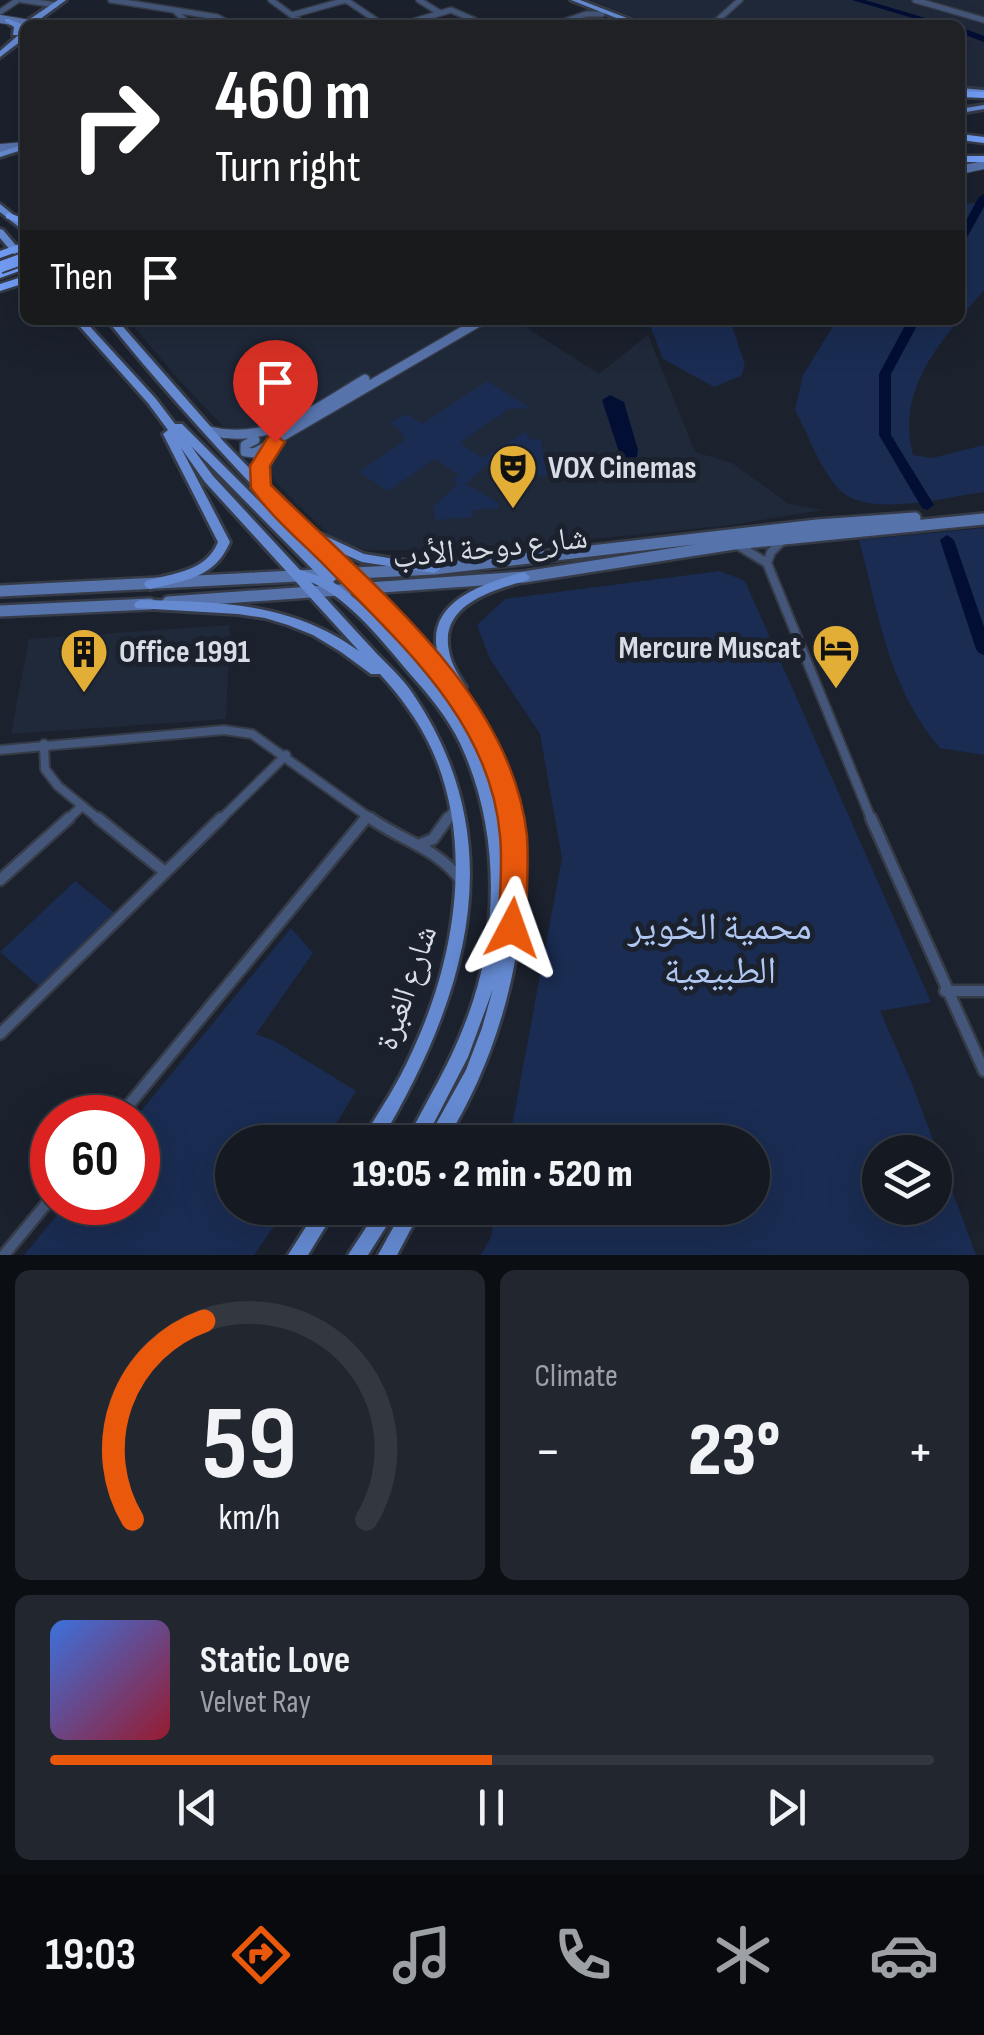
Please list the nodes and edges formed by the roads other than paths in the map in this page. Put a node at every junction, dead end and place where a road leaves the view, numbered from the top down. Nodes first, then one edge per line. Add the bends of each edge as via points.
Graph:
1 (20, 0) edge
2 (111, 0) edge
3 (271, 0) edge
4 (346, 0) edge
5 (420, 0) edge
6 (565, 0) edge
7 (574, 0) edge
8 (740, 0) edge
9 (915, 0) edge
10 (63, 2) edge
11 (140, 2) edge
12 (174, 10) junction
13 (585, 12) junction
14 (440, 13) junction
15 (292, 15) junction
16 (2, 17) edge
17 (17, 20) joint
18 (39, 20) edge
19 (39, 20) edge
20 (185, 20) edge
21 (223, 20) edge
22 (298, 20) edge
23 (376, 20) edge
24 (417, 20) edge
25 (474, 20) edge
26 (566, 20) edge
27 (617, 20) edge
28 (628, 20) edge
29 (718, 20) edge
30 (984, 20) edge
31 (20, 22) edge
32 (4, 46) edge
33 (0, 55) edge
34 (0, 232) edge
35 (19, 247) edge
36 (0, 254) edge
37 (84, 325) edge
38 (116, 325) edge
39 (460, 325) edge
40 (473, 325) edge
41 (152, 401) junction
42 (210, 431) junction
43 (271, 437) junction
44 (261, 488) junction
45 (984, 511) edge
46 (984, 519) edge
47 (302, 528) junction
48 (786, 538) junction
49 (734, 544) junction
50 (330, 557) junction
51 (767, 564) junction
52 (317, 569) junction
53 (434, 569) junction
54 (343, 572) junction
55 (294, 574) junction
56 (524, 577) junction
57 (150, 584) junction
58 (338, 589) junction
59 (361, 589) junction
60 (311, 590) junction
61 (0, 592) edge
62 (140, 605) junction
63 (0, 610) edge
64 (407, 695) junction
65 (470, 712) junction
66 (44, 744) junction
67 (0, 750) edge
68 (286, 755) junction
69 (82, 806) junction
70 (457, 806) junction
71 (368, 816) junction
72 (421, 844) junction
73 (164, 872) junction
74 (0, 880) edge
75 (466, 892) junction
76 (945, 991) junction
77 (984, 991) edge
78 (0, 1034) edge
79 (984, 1071) edge
80 (137, 1095) edge
81 (462, 1102) junction
82 (379, 1125) edge
83 (423, 1125) edge
84 (446, 1125) edge
85 (452, 1125) edge
86 (30, 1222) edge
87 (317, 1225) edge
88 (375, 1225) edge
89 (404, 1225) edge
90 (2, 1254) edge
91 (297, 1255) edge
92 (357, 1255) edge
93 (387, 1255) edge

1 - 10 street
1 - 16 street
2 - 11 street
3 - 15 street
4 - 15 street
4 - 23 street
5 - 14 street
6 - 13 main road
7 - 28 main road
8 - 29 street
9 - 30 street
10 - 18 main road
10 - 19 main road
11 - 12 street
12 - 20 street
12 - 21 street
13 - 26 street
13 - 27 main road
14 - 24 street
14 - 25 street via 462,12
15 - 22 street
16 - 17 main road
17 - 31 main road
32 - 33 main road
34 - 35 main road
35 - 36 highway
37 - 41 main road, شارع الغبرة
38 - 42 main road
39 - 43 main road
40 - 43 main road
41 - 52 main road
41 - 55 main road, شارع الغبرة via 209,480
41 - 57 main road via 224,542 206,568
42 - 43 main road
42 - 44 main road
43 - 44 main road via 260,466
44 - 47 main road
45 - 53 main road, شارع دوحة الأدب
46 - 48 main road, شارع دوحة الأدب
47 - 50 main road
47 - 53 main road via 347,554
48 - 49 main road, شارع دوحة الأدب
48 - 51 street
49 - 51 street
49 - 56 main road, شارع دوحة الأدب
50 - 52 main road
50 - 54 main road
51 - 76 street
52 - 54 main road, شارع دوحة الأدب
52 - 55 main road, شارع دوحة الأدب
52 - 59 main road
53 - 54 main road, شارع دوحة الأدب
54 - 59 main road
55 - 57 main road, شارع دوحة الأدب
55 - 58 main road
55 - 60 main road, شارع الغبرة
56 - 59 main road, شارع دوحة الأدب
56 - 65 main road via 469,596 446,620 444,656
57 - 61 main road, شارع دوحة الأدب
58 - 59 main road, شارع دوحة الأدب
58 - 60 main road, شارع دوحة الأدب
58 - 83 main road via 450,716 479,775 494,839 497,908 487,979 459,1057
59 - 65 main road
60 - 62 main road, شارع دوحة الأدب
60 - 64 main road, شارع الغبرة
62 - 63 main road, شارع دوحة الأدب
62 - 64 main road via 236,607 289,618 341,644
64 - 70 main road, شارع الغبرة via 434,736
65 - 81 main road via 509,808 516,896 498,1001
66 - 67 street
66 - 68 street via 232,730
66 - 69 street via 45,769
68 - 71 street
68 - 73 street
69 - 73 street
69 - 74 street
70 - 72 street via 433,839
70 - 75 main road, شارع الغبرة
71 - 72 street via 397,837
71 - 80 street
72 - 75 street via 448,860
73 - 78 street
75 - 82 main road, شارع الغبرة via 434,1022
76 - 77 street
76 - 79 street
81 - 84 main road
81 - 85 main road
86 - 90 street
87 - 91 main road
88 - 92 main road
89 - 93 main road

